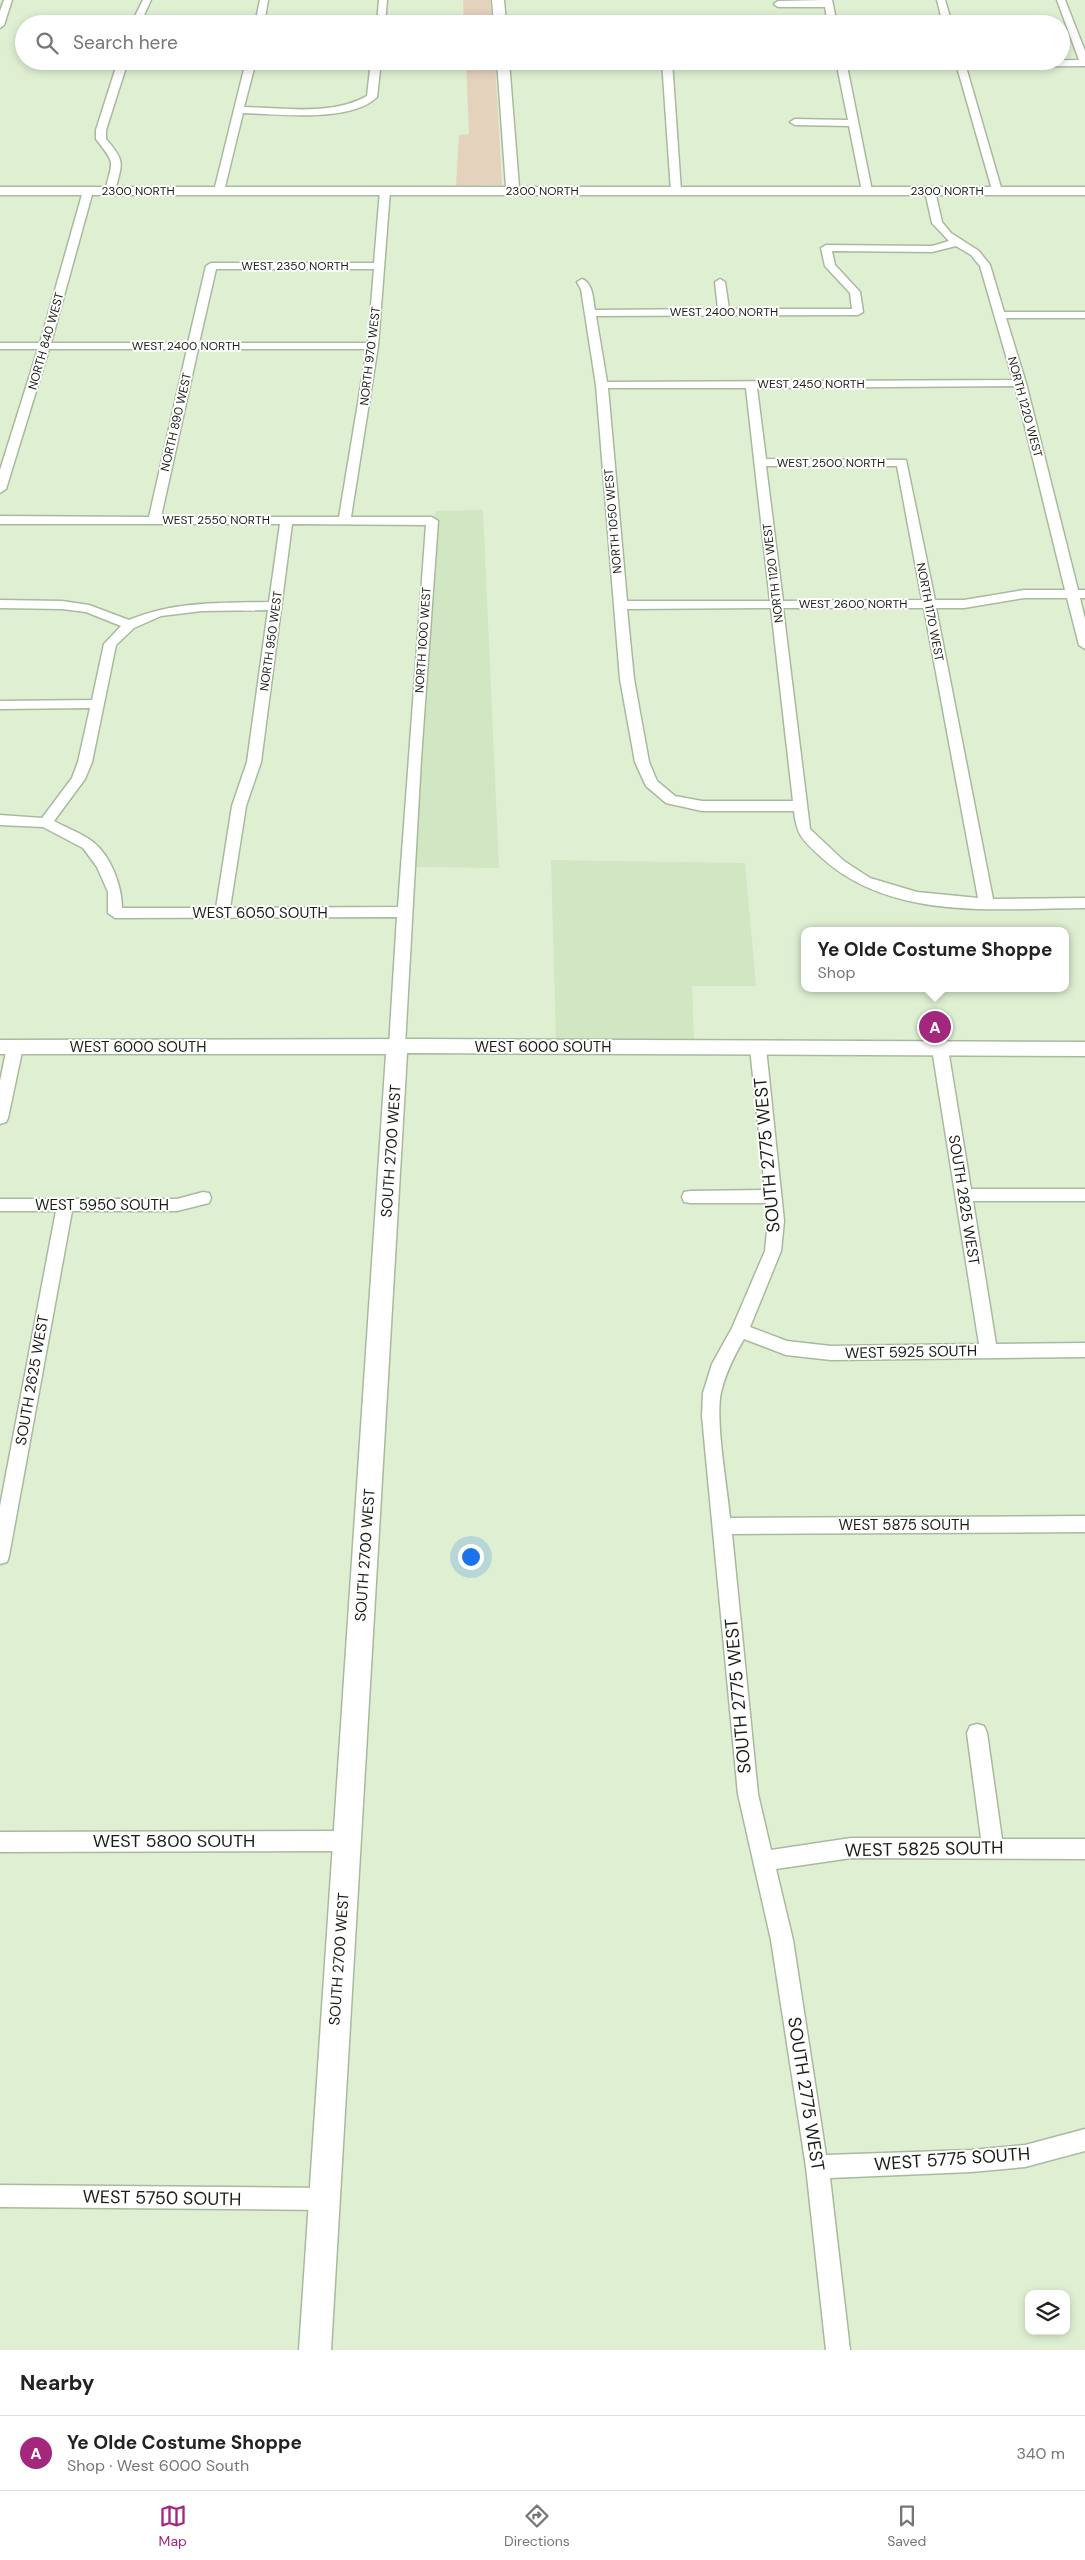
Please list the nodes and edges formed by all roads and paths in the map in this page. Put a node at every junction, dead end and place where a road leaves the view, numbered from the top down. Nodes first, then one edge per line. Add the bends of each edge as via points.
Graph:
1 (8, 0) edge
2 (147, 0) edge
3 (264, 0) edge
4 (383, 0) edge
5 (498, 0) edge
6 (941, 0) edge
7 (1061, 0) edge
8 (828, 2) edge
9 (778, 4) dead end
10 (139, 15) edge
11 (261, 15) edge
12 (381, 15) edge
13 (499, 15) edge
14 (831, 15) edge
15 (945, 15) edge
16 (1067, 15) edge
17 (1070, 24) edge
18 (0, 26) edge
19 (1070, 63) edge
20 (1085, 63) edge
21 (120, 70) edge
22 (248, 70) edge
23 (375, 70) edge
24 (504, 70) edge
25 (668, 70) edge
26 (843, 70) edge
27 (962, 70) edge
28 (240, 110) junction
29 (795, 122) dead end
30 (853, 123) junction
31 (0, 191) edge
32 (88, 191) junction
33 (110, 191) junction
34 (219, 191) junction
35 (386, 191) junction
36 (512, 191) junction
37 (676, 191) junction
38 (867, 191) junction
39 (930, 191) junction
40 (997, 191) junction
41 (1085, 191) edge
42 (958, 242) junction
43 (211, 266) joint
44 (379, 266) junction
45 (582, 282) dead end
46 (720, 282) dead end
47 (724, 312) junction
48 (590, 313) junction
49 (999, 315) junction
50 (1085, 315) edge
51 (0, 346) edge
52 (46, 346) junction
53 (193, 346) junction
54 (373, 346) junction
55 (1020, 383) junction
56 (751, 384) junction
57 (602, 385) junction
58 (902, 462) joint
59 (760, 463) junction
60 (0, 489) edge
61 (0, 520) edge
62 (154, 520) junction
63 (286, 520) junction
64 (344, 521) junction
65 (432, 521) joint
66 (1071, 594) junction
67 (1085, 594) edge
68 (0, 604) edge
69 (777, 604) junction
70 (929, 604) junction
71 (620, 605) junction
72 (275, 606) junction
73 (129, 625) junction
74 (1085, 645) edge
75 (97, 704) junction
76 (0, 705) edge
77 (414, 759) joint
78 (84, 762) joint
79 (795, 762) joint
80 (800, 806) junction
81 (0, 820) edge
82 (46, 823) junction
83 (986, 902) junction
84 (1085, 903) edge
85 (404, 912) junction
86 (222, 913) junction
87 (398, 1046) junction
88 (8, 1047) edge
89 (758, 1048) junction
90 (940, 1049) junction
91 (1085, 1049) edge
92 (0, 1118) edge
93 (963, 1195) junction
94 (1085, 1195) edge
95 (773, 1196) junction
96 (690, 1197) dead end
97 (203, 1198) dead end
98 (0, 1205) edge
99 (64, 1205) junction
100 (740, 1330) junction
101 (1085, 1350) edge
102 (989, 1352) junction
103 (1085, 1524) edge
104 (722, 1526) junction
105 (0, 1556) edge
106 (977, 1733) dead end
107 (347, 1840) junction
108 (0, 1842) edge
109 (993, 1848) junction
110 (1085, 1849) edge
111 (763, 1860) junction
112 (1085, 2140) edge
113 (817, 2167) junction
114 (0, 2196) edge
115 (324, 2200) junction
116 (315, 2350) edge
117 (838, 2350) edge

1 - 18 street
2 - 10 street
3 - 11 street
4 - 12 street
5 - 13 street
6 - 15 street
7 - 16 street
8 - 9 street
8 - 14 street
17 - 20 street
19 - 20 street
21 - 33 street via 101,130 101,139 115,155 117,164
22 - 28 street
23 - 28 street via 372,97 362,105 340,110
24 - 36 street
25 - 37 street
26 - 30 street
27 - 40 street
28 - 34 street via 233,126
29 - 30 street
30 - 38 street
31 - 32 street, 2300 NORTH
32 - 33 street, 2300 NORTH
32 - 52 street, NORTH 840 WEST
33 - 34 street, 2300 NORTH
34 - 35 street, 2300 NORTH
35 - 36 street, 2300 NORTH
35 - 44 street, NORTH 970 WEST
36 - 37 street, 2300 NORTH
37 - 38 street, 2300 NORTH
38 - 39 street, 2300 NORTH
39 - 40 street, 2300 NORTH
39 - 42 street, NORTH 1220 WEST via 937,223
40 - 41 street, 2300 NORTH
42 - 47 street, WEST 2400 NORTH via 932,249 826,248 830,266 855,292 858,312
42 - 49 street, NORTH 1220 WEST via 975,253 985,265
43 - 44 street, WEST 2350 NORTH
43 - 53 street, NORTH 890 WEST
44 - 54 street, NORTH 970 WEST
45 - 48 street, NORTH 1050 WEST
46 - 47 street
47 - 48 street, WEST 2400 NORTH
48 - 57 street, NORTH 1050 WEST
49 - 50 street
49 - 55 street, NORTH 1220 WEST
51 - 52 street, WEST 2400 NORTH
52 - 53 street, WEST 2400 NORTH
52 - 60 street, NORTH 840 WEST
53 - 54 street, WEST 2400 NORTH
53 - 62 street, NORTH 890 WEST
54 - 64 street, NORTH 970 WEST
55 - 56 street, WEST 2450 NORTH
55 - 66 street, NORTH 1220 WEST
56 - 57 street, WEST 2450 NORTH
56 - 59 street, NORTH 1120 WEST
57 - 71 street, NORTH 1050 WEST
58 - 59 street, WEST 2500 NORTH
58 - 70 street, NORTH 1170 WEST
59 - 69 street, NORTH 1120 WEST
61 - 62 street, WEST 2550 NORTH
62 - 63 street, WEST 2550 NORTH
63 - 64 street, WEST 2550 NORTH
63 - 72 street, NORTH 950 WEST
64 - 65 street, WEST 2550 NORTH
65 - 77 street, NORTH 1000 WEST
66 - 67 street, WEST 2600 NORTH
66 - 70 street, WEST 2600 NORTH via 1024,594 964,604
66 - 74 street, NORTH 1220 WEST
68 - 73 street via 89,608
69 - 70 street, WEST 2600 NORTH
69 - 71 street, WEST 2600 NORTH
69 - 79 street, NORTH 1120 WEST
70 - 83 street, NORTH 1170 WEST
71 - 80 street, NORTH 1050 WEST via 627,679 642,762 651,783 671,800 702,806
72 - 73 street via 193,608 158,613
72 - 86 street, NORTH 950 WEST via 254,762 239,806
73 - 75 street via 110,644
75 - 76 street
75 - 78 street
77 - 85 street, SOUTH 2700 WEST
78 - 82 street via 78,779
79 - 80 street
80 - 83 street via 803,830 828,857 865,881 905,894 955,902
81 - 82 street
82 - 86 street, WEST 6050 SOUTH via 88,845 115,892 115,913
83 - 84 street
85 - 86 street, WEST 6050 SOUTH
85 - 87 street, SOUTH 2700 WEST
87 - 88 street, WEST 6000 SOUTH
87 - 89 street, WEST 6000 SOUTH
87 - 107 street, SOUTH 2700 WEST
88 - 92 street
89 - 90 street, WEST 6000 SOUTH
89 - 95 street, SOUTH 2775 WEST
90 - 91 street, WEST 6000 SOUTH
90 - 93 street, SOUTH 2825 WEST
93 - 94 street
93 - 102 street, SOUTH 2825 WEST
95 - 96 street
95 - 100 street, SOUTH 2775 WEST via 776,1221 773,1251
97 - 99 street, WEST 5950 SOUTH via 177,1205
98 - 99 street, WEST 5950 SOUTH
99 - 105 street, SOUTH 2625 WEST
100 - 102 street, WEST 5925 SOUTH via 786,1348 831,1353
100 - 104 street, SOUTH 2775 WEST via 721,1364 712,1393 711,1416
101 - 102 street, WEST 5925 SOUTH
103 - 104 street, WEST 5875 SOUTH
104 - 111 street, SOUTH 2775 WEST via 748,1794
106 - 109 street
107 - 108 street, WEST 5800 SOUTH
107 - 115 street, SOUTH 2700 WEST
109 - 110 street, WEST 5825 SOUTH
109 - 111 street, WEST 5825 SOUTH via 851,1848
111 - 113 street, SOUTH 2775 WEST via 782,1940
112 - 113 street, WEST 5775 SOUTH via 1025,2156
113 - 117 street, SOUTH 2775 WEST
114 - 115 street, WEST 5750 SOUTH
115 - 116 street, SOUTH 2700 WEST

